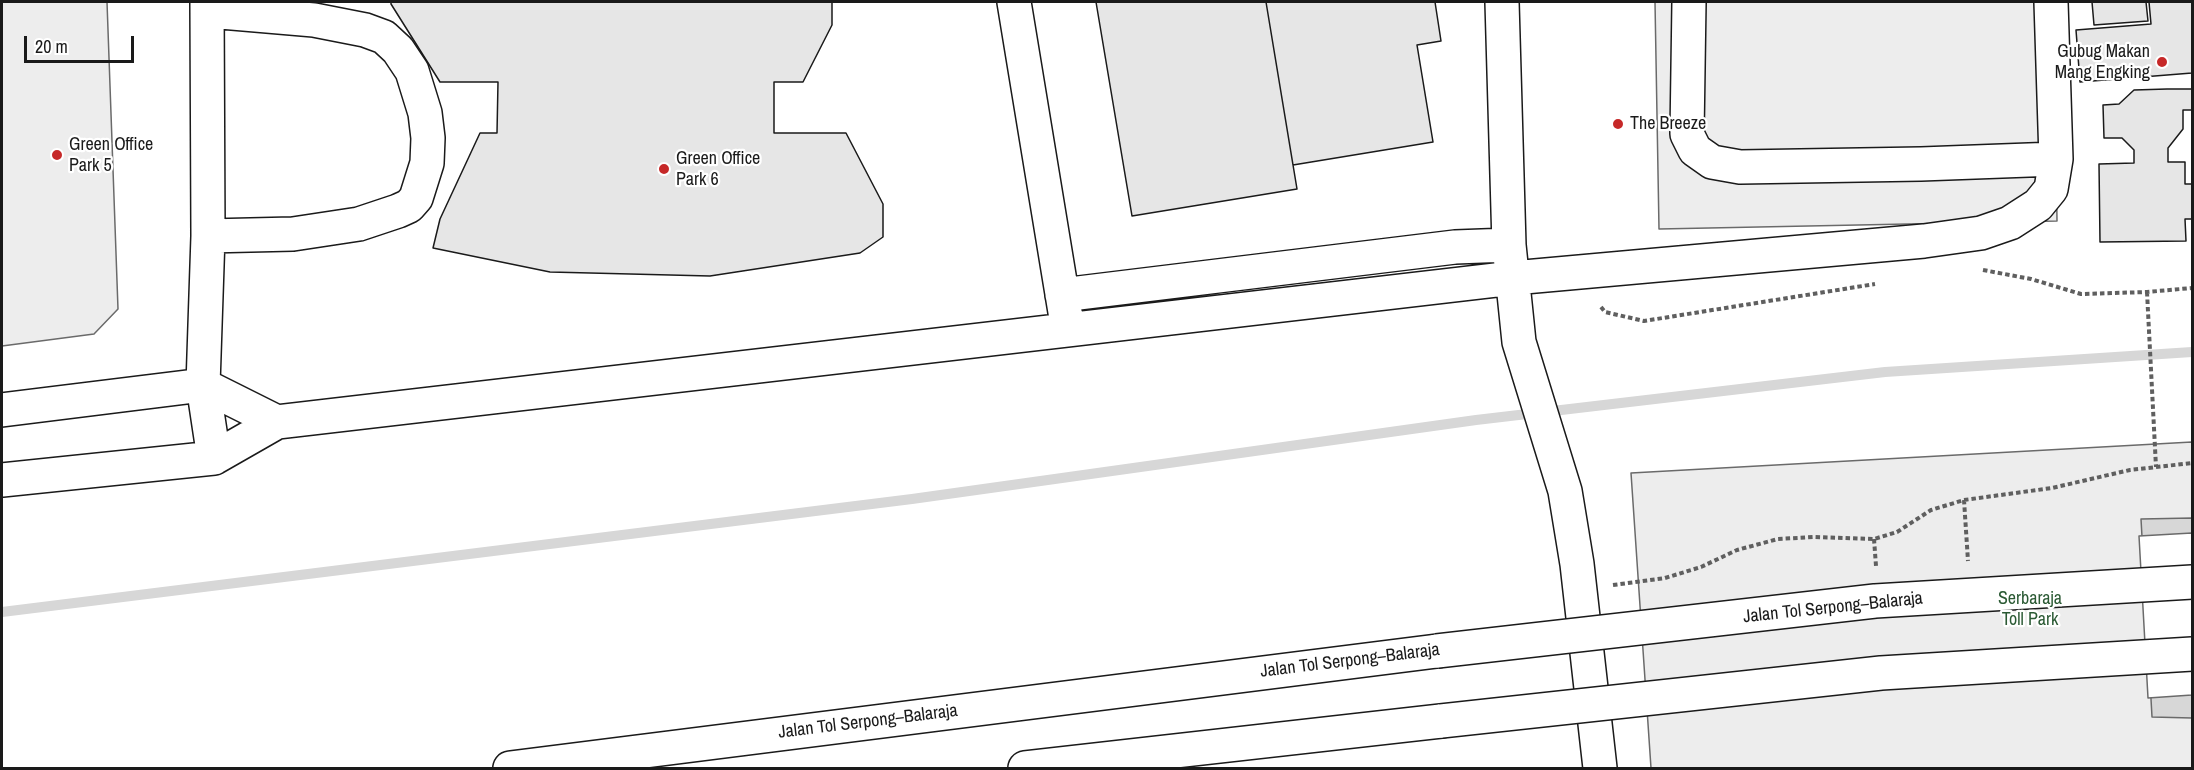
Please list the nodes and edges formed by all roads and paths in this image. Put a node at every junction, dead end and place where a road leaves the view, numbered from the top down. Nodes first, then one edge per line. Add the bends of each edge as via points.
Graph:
1 (1014, 2) edge
2 (1502, 2) edge
3 (1689, 2) edge
4 (2051, 2) edge
5 (208, 6) edge
6 (2056, 159) junction
7 (208, 236) junction
8 (1509, 245) junction
9 (1972, 268) dead end
10 (1571, 272) junction
11 (1513, 278) junction
12 (1879, 283) dead end
13 (2193, 288) edge
14 (2147, 292) junction
15 (1062, 295) junction
16 (1068, 329) junction
17 (203, 385) junction
18 (2, 410) edge
19 (277, 422) junction
20 (214, 458) junction
21 (2193, 463) edge
22 (2156, 467) junction
23 (2, 480) edge
24 (2193, 582) edge
25 (1579, 589) junction
26 (2193, 654) edge
27 (510, 768) edge
28 (1025, 768) edge
29 (1600, 768) edge

1 - 15 main road
2 - 8 main road
3 - 6 main road via 1687,134 1695,150 1712,162 1740,167 1817,167
4 - 6 main road
5 - 7 main road
5 - 7 main road via 314,20 384,37 412,71 428,138 427,163 416,198 398,211 359,224 293,234
6 - 10 main road via 2051,189 2038,205 2010,223 1981,233
7 - 17 main road
8 - 11 main road
8 - 15 main road via 1455,247
9 - 14 path via 2081,294
10 - 11 main road
10 - 12 path via 1605,312 1644,321
11 - 16 main road
11 - 25 main road via 1519,342 1565,491
13 - 14 path
14 - 22 path
15 - 16 main road
16 - 19 main road
17 - 18 main road
17 - 19 main road
17 - 20 main road
19 - 20 main road
20 - 23 main road
21 - 22 path
22 - 25 path via 2052,488 1964,500 1931,510 1897,532 1875,539 1778,539 1665,578
24 - 27 main road, Jalan Tol Serpong–Balaraja, bridge via 1875,601 1437,651
25 - 29 main road
26 - 28 main road, bridge via 1881,673

